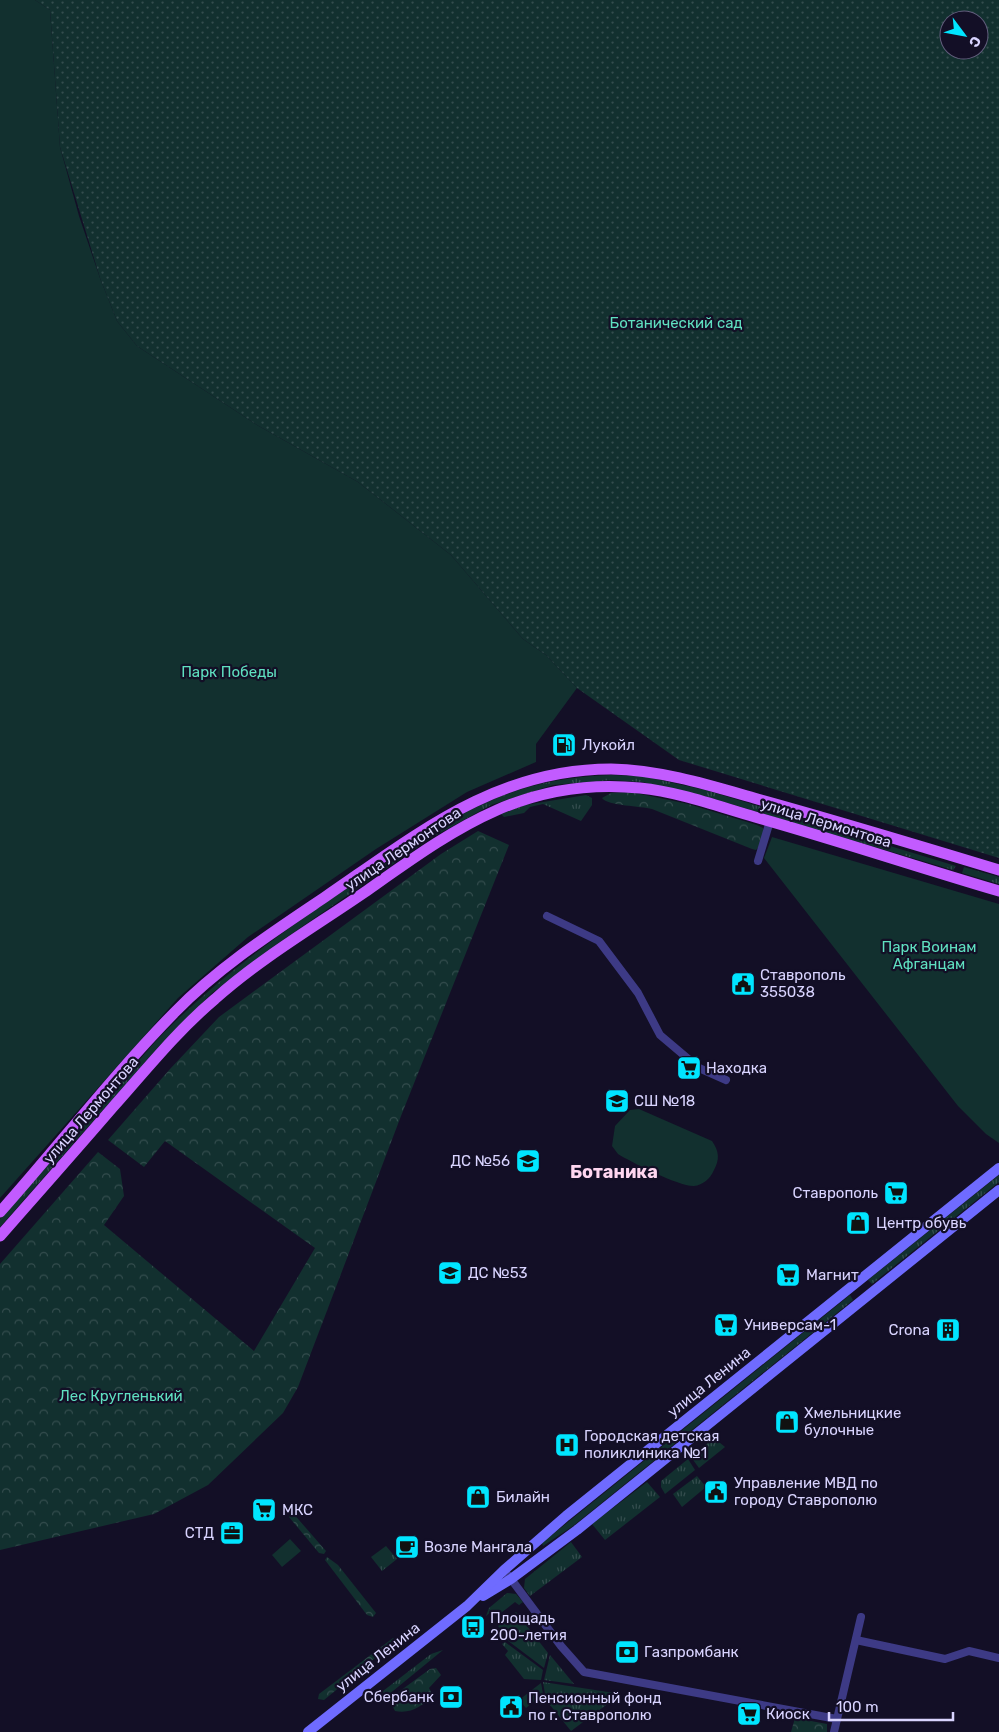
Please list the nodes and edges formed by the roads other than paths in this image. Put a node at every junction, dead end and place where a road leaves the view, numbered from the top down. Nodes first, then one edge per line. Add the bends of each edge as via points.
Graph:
1 (770, 821) junction
2 (962, 858) junction
3 (758, 861) dead end
4 (999, 870) edge
5 (956, 878) junction
6 (999, 891) edge
7 (547, 916) dead end
8 (726, 1080) dead end
9 (999, 1168) edge
10 (999, 1190) edge
11 (0, 1212) edge
12 (0, 1236) edge
13 (504, 1570) junction
14 (511, 1579) junction
15 (467, 1606) junction
16 (861, 1617) dead end
17 (856, 1640) junction
18 (999, 1658) edge
19 (836, 1719) junction
20 (308, 1732) edge
21 (834, 1732) edge

1 - 3 street
1 - 5 main road, улица Лермонтова
1 - 12 main road, улица Лермонтова via 672,794 610,787 562,790 523,799 464,825 274,953 216,998 163,1050
2 - 4 main road, улица Лермонтова
2 - 5 main road
2 - 11 main road, улица Лермонтова via 791,808 642,771 578,771 518,783 456,809 264,938 204,985 150,1038
5 - 6 main road, улица Лермонтова
7 - 8 street via 600,941 638,993 660,1035 699,1068
9 - 13 main road, улица Ленина via 566,1516
10 - 14 main road, улица Ленина via 577,1530
13 - 14 street
13 - 15 main road, улица Ленина
14 - 15 main road, улица Ленина
14 - 19 street via 584,1672
15 - 20 main road, улица Ленина
16 - 17 street
17 - 18 street via 945,1659 970,1651
17 - 19 street
19 - 21 street

